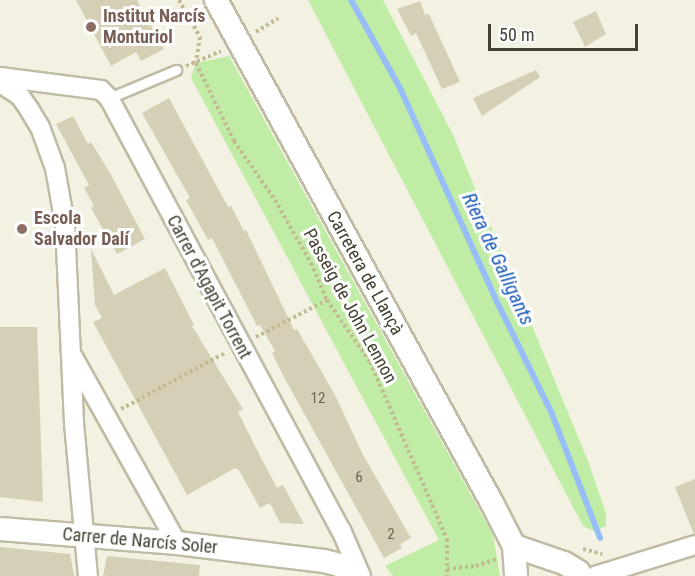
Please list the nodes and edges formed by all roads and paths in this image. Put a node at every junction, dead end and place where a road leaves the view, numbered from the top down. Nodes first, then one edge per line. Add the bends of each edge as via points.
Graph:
1 (179, 0) edge
2 (216, 0) edge
3 (176, 70) dead end
4 (0, 77) edge
5 (0, 83) edge
6 (54, 84) junction
7 (109, 98) junction
8 (29, 109) junction
9 (327, 300) junction
10 (240, 345) junction
11 (71, 353) junction
12 (106, 417) junction
13 (0, 529) edge
14 (82, 536) junction
15 (177, 543) junction
16 (695, 544) edge
17 (514, 546) junction
18 (280, 556) junction
19 (664, 556) junction
20 (587, 575) edge
21 (88, 576) edge
22 (311, 576) edge
23 (352, 576) edge
24 (361, 576) edge
25 (447, 576) edge
26 (516, 576) edge
27 (542, 576) edge
28 (643, 576) edge

1 - 9 path, Passeig de John Lennon via 200,37 196,63 234,141 275,200
2 - 17 street, Carretera de Llançà
3 - 7 lane
4 - 6 street
5 - 8 street via 20,96
6 - 7 street via 100,90
6 - 8 street via 36,95
7 - 10 street, Carrer d'Agapit Torrent
8 - 11 street via 55,168 65,224
9 - 10 path
9 - 25 path, Passeig de John Lennon via 370,362 447,539
10 - 12 path
10 - 24 street, Carrer d'Agapit Torrent via 341,530
11 - 12 street
11 - 14 street
12 - 15 street
13 - 14 street, Carrer de Narcís Soler
14 - 15 street, Carrer de Narcís Soler
14 - 21 street
15 - 18 street, Carrer de Narcís Soler
16 - 19 street
17 - 20 street
17 - 26 street, Carretera de Llançà
18 - 22 street, Carrer de Narcís Soler
18 - 23 street, Carrer de Narcís Soler via 340,565
19 - 20 street
19 - 28 street
20 - 27 street via 560,572

